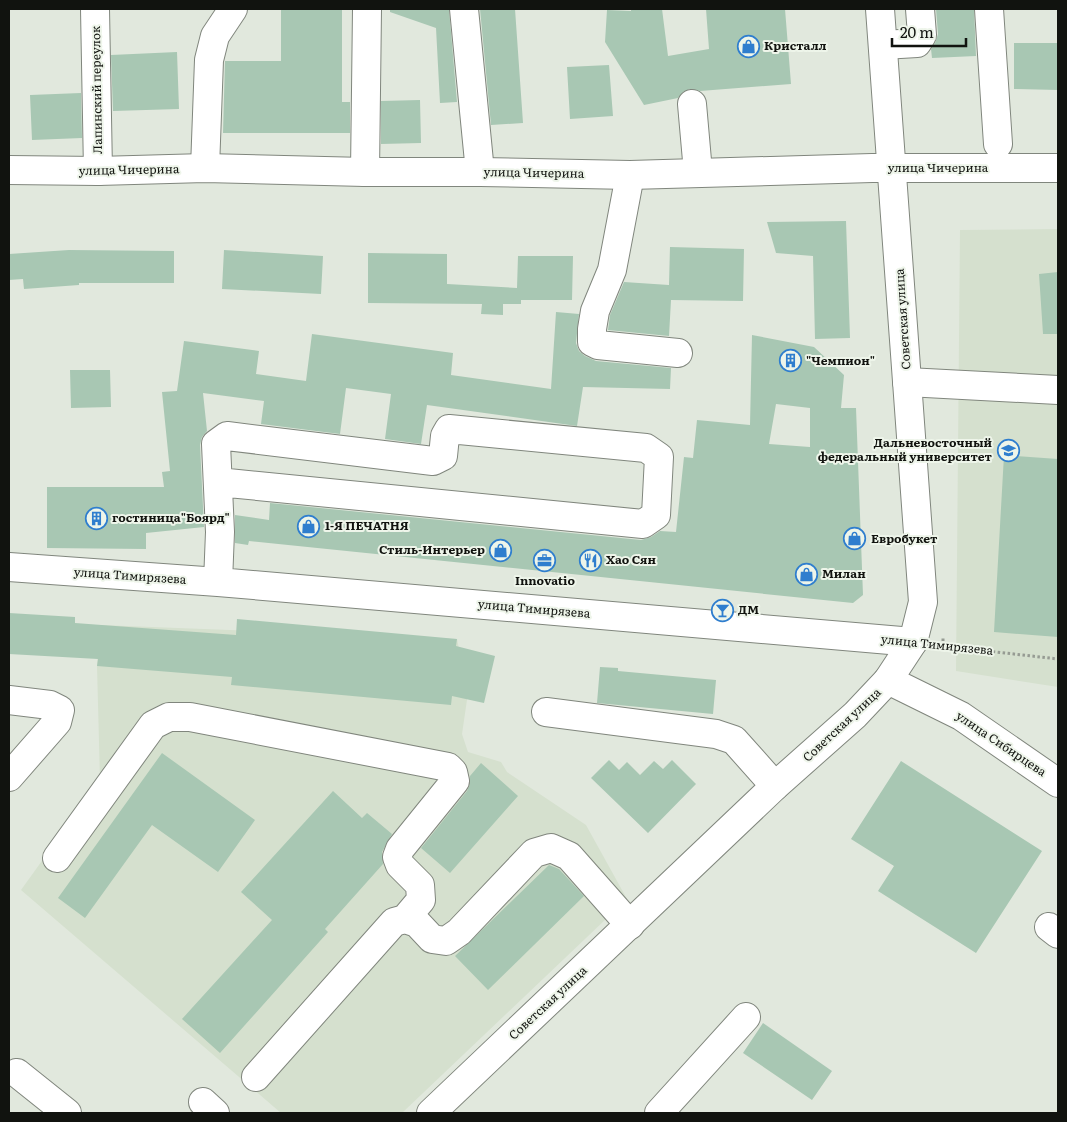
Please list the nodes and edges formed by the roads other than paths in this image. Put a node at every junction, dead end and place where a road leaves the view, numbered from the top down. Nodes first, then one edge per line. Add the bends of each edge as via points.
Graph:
1 (95, 9) edge
2 (233, 9) edge
3 (367, 9) edge
4 (464, 9) edge
5 (880, 9) edge
6 (920, 9) edge
7 (989, 9) edge
8 (883, 45) junction
9 (692, 104) dead end
10 (998, 144) dead end
11 (205, 168) junction
12 (892, 168) junction
13 (1058, 168) edge
14 (9, 170) edge
15 (98, 171) junction
16 (365, 172) junction
17 (480, 172) junction
18 (698, 172) junction
19 (630, 175) junction
20 (678, 353) dead end
21 (908, 382) junction
22 (1058, 390) edge
23 (218, 482) junction
24 (9, 567) edge
25 (218, 582) junction
26 (913, 642) junction
27 (888, 680) junction
28 (9, 700) edge
29 (546, 712) dead end
30 (9, 777) edge
31 (1058, 783) edge
32 (775, 786) junction
33 (57, 858) dead end
34 (405, 919) junction
35 (630, 925) junction
36 (746, 1017) dead end
37 (11, 1074) edge
38 (256, 1077) dead end
39 (67, 1113) edge
40 (431, 1113) edge
41 (659, 1113) edge

1 - 15 main road, Лапинский переулок
2 - 11 main road via 215,36 209,60
3 - 16 main road
4 - 17 main road
5 - 8 main road, Советская улица
6 - 8 main road via 922,35 917,43
7 - 10 main road
8 - 12 main road, Советская улица
9 - 18 main road
11 - 15 main road, улица Чичерина
11 - 16 main road, улица Чичерина
12 - 13 main road, улица Чичерина
12 - 18 main road, улица Чичерина
12 - 21 main road, Советская улица
14 - 15 main road, улица Чичерина
16 - 17 main road, улица Чичерина
17 - 19 main road, улица Чичерина
18 - 19 main road, улица Чичерина
19 - 20 main road via 612,270 595,311 592,342
21 - 22 main road
21 - 26 main road, Советская улица via 923,602
23 - 23 main road via 216,444 227,436 433,461 443,456 449,429 646,448 660,457 656,516 643,524
23 - 25 main road
24 - 25 main road, улица Тимирязева
25 - 26 main road, улица Тимирязева
26 - 27 main road, Советская улица
27 - 31 main road, улица Сибирцева via 962,716
27 - 32 main road, Советская улица via 855,715
28 - 30 main road via 50,705 60,710 57,722
29 - 32 main road via 716,734 734,740
32 - 35 main road, Советская улица
33 - 34 main road via 153,726 169,717 190,717 448,767 455,781 397,857 400,865 420,884 421,900
34 - 35 main road via 416,923 432,939 446,941 459,932 534,853 550,848 569,856
34 - 38 main road via 394,922
35 - 40 main road, Советская улица
36 - 41 main road
37 - 39 main road

